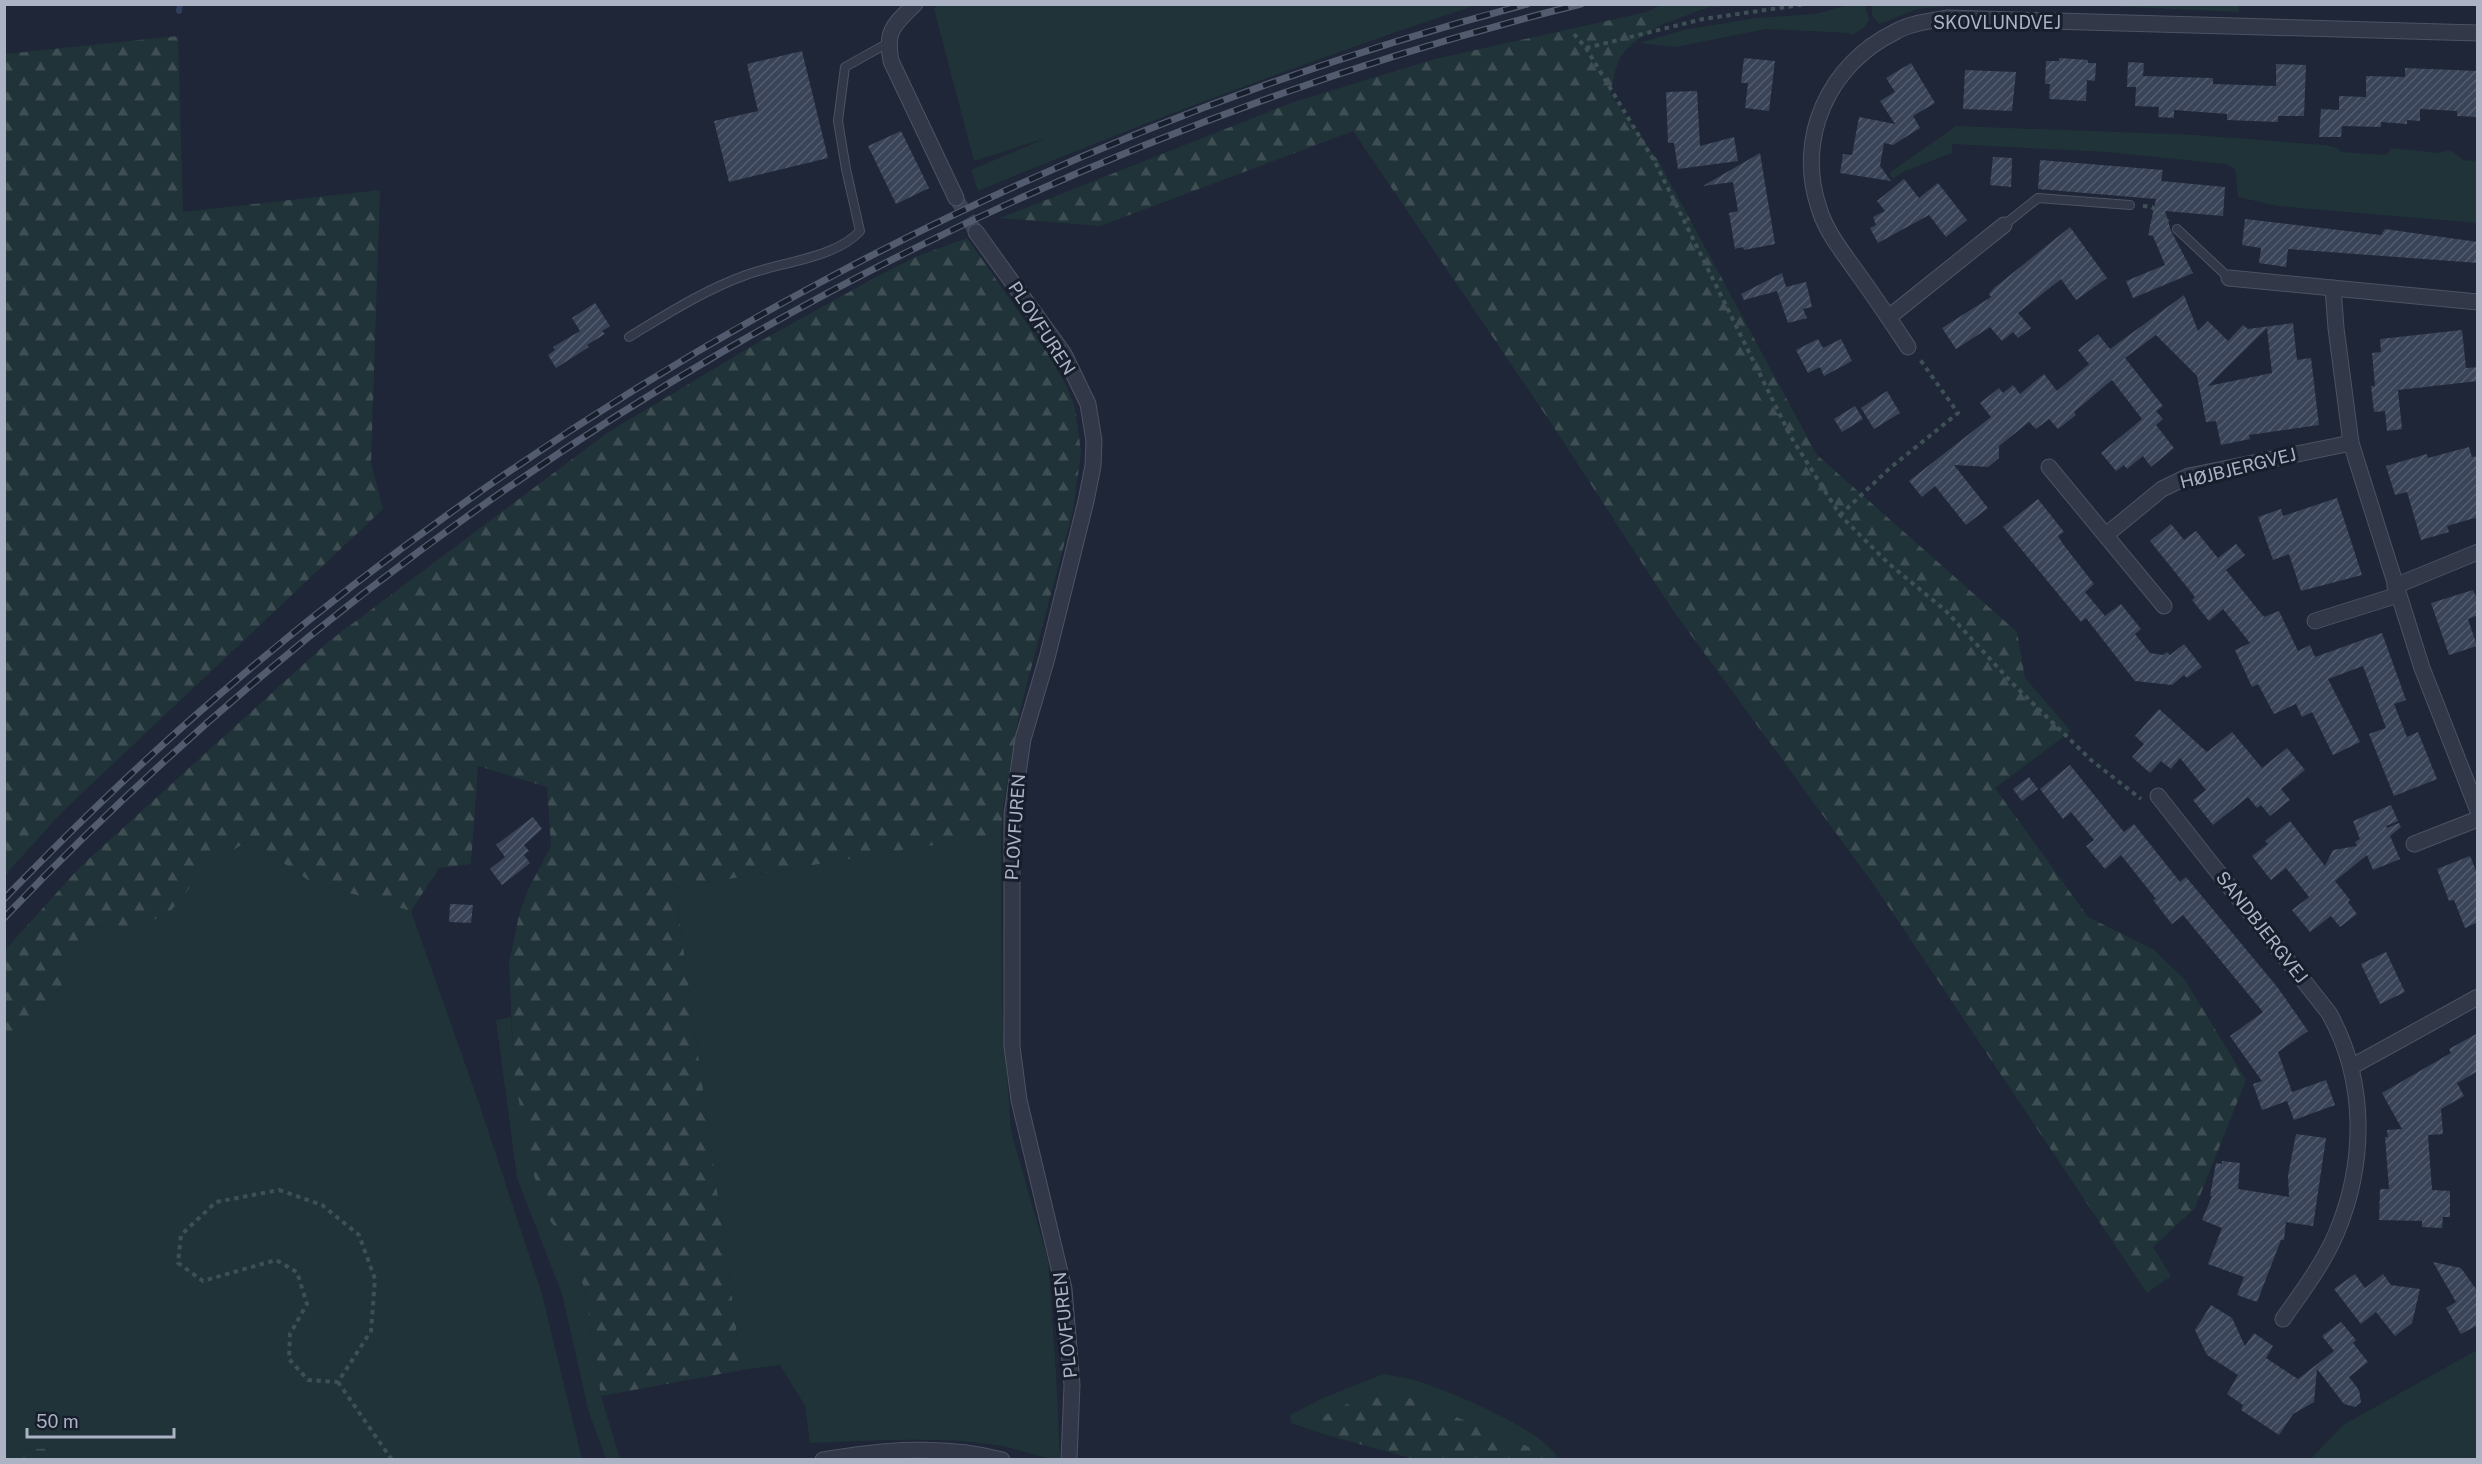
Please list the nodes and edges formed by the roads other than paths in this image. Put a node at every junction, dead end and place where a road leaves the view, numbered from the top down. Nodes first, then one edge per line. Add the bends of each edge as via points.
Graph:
1 (915, 4) edge
2 (2478, 33) edge
3 (888, 43) junction
4 (956, 198) tunnel mouth
5 (2130, 205) road end
6 (2004, 225) joint
7 (2176, 229) road end
8 (976, 232) tunnel mouth
9 (2229, 278) joint
10 (2333, 288) junction
11 (2478, 302) edge
12 (1889, 317) junction
13 (629, 337) dead end
14 (1908, 347) dead end
15 (2351, 443) junction
16 (2049, 466) dead end
17 (2106, 535) junction
18 (2478, 552) edge
19 (2397, 590) junction
20 (2164, 606) dead end
21 (2315, 621) dead end
22 (2158, 796) road end
23 (2478, 811) edge
24 (2478, 819) edge
25 (2414, 844) dead end
26 (2478, 997) edge
27 (2351, 1067) junction
28 (2283, 1319) dead end
29 (823, 1460) edge
30 (1002, 1460) edge
31 (1069, 1460) edge

1 - 3 street via 892,27
2 - 12 street, SKOVLUNDVEJ via 1948,18 1896,31 1852,61 1836,82 1822,105 1811,157 1812,183 1830,233
3 - 4 street via 891,61
3 - 13 lane via 845,67 838,121 861,231 851,242 747,275 692,299
5 - 6 lane via 2038,198
6 - 12 street
7 - 9 lane
8 - 31 street, PLOVFUREN via 1064,354 1088,404 1094,441 1083,512 1023,739 1012,814 1012,1046 1019,1100 1064,1289 1072,1385
9 - 10 street
10 - 11 street
10 - 15 street
12 - 14 street, SKOVLUNDVEJ
15 - 17 street, HØJBJERGVEJ via 2190,477 2162,489
15 - 19 street
16 - 17 street
17 - 20 street
18 - 19 street
19 - 21 street
19 - 23 street via 2422,668
22 - 27 street, SANDBJERGVEJ via 2330,1013
24 - 25 street
26 - 27 street
27 - 28 street, SANDBJERGVEJ via 2358,1152 2350,1194 2336,1235
29 - 30 street via 946,1450

